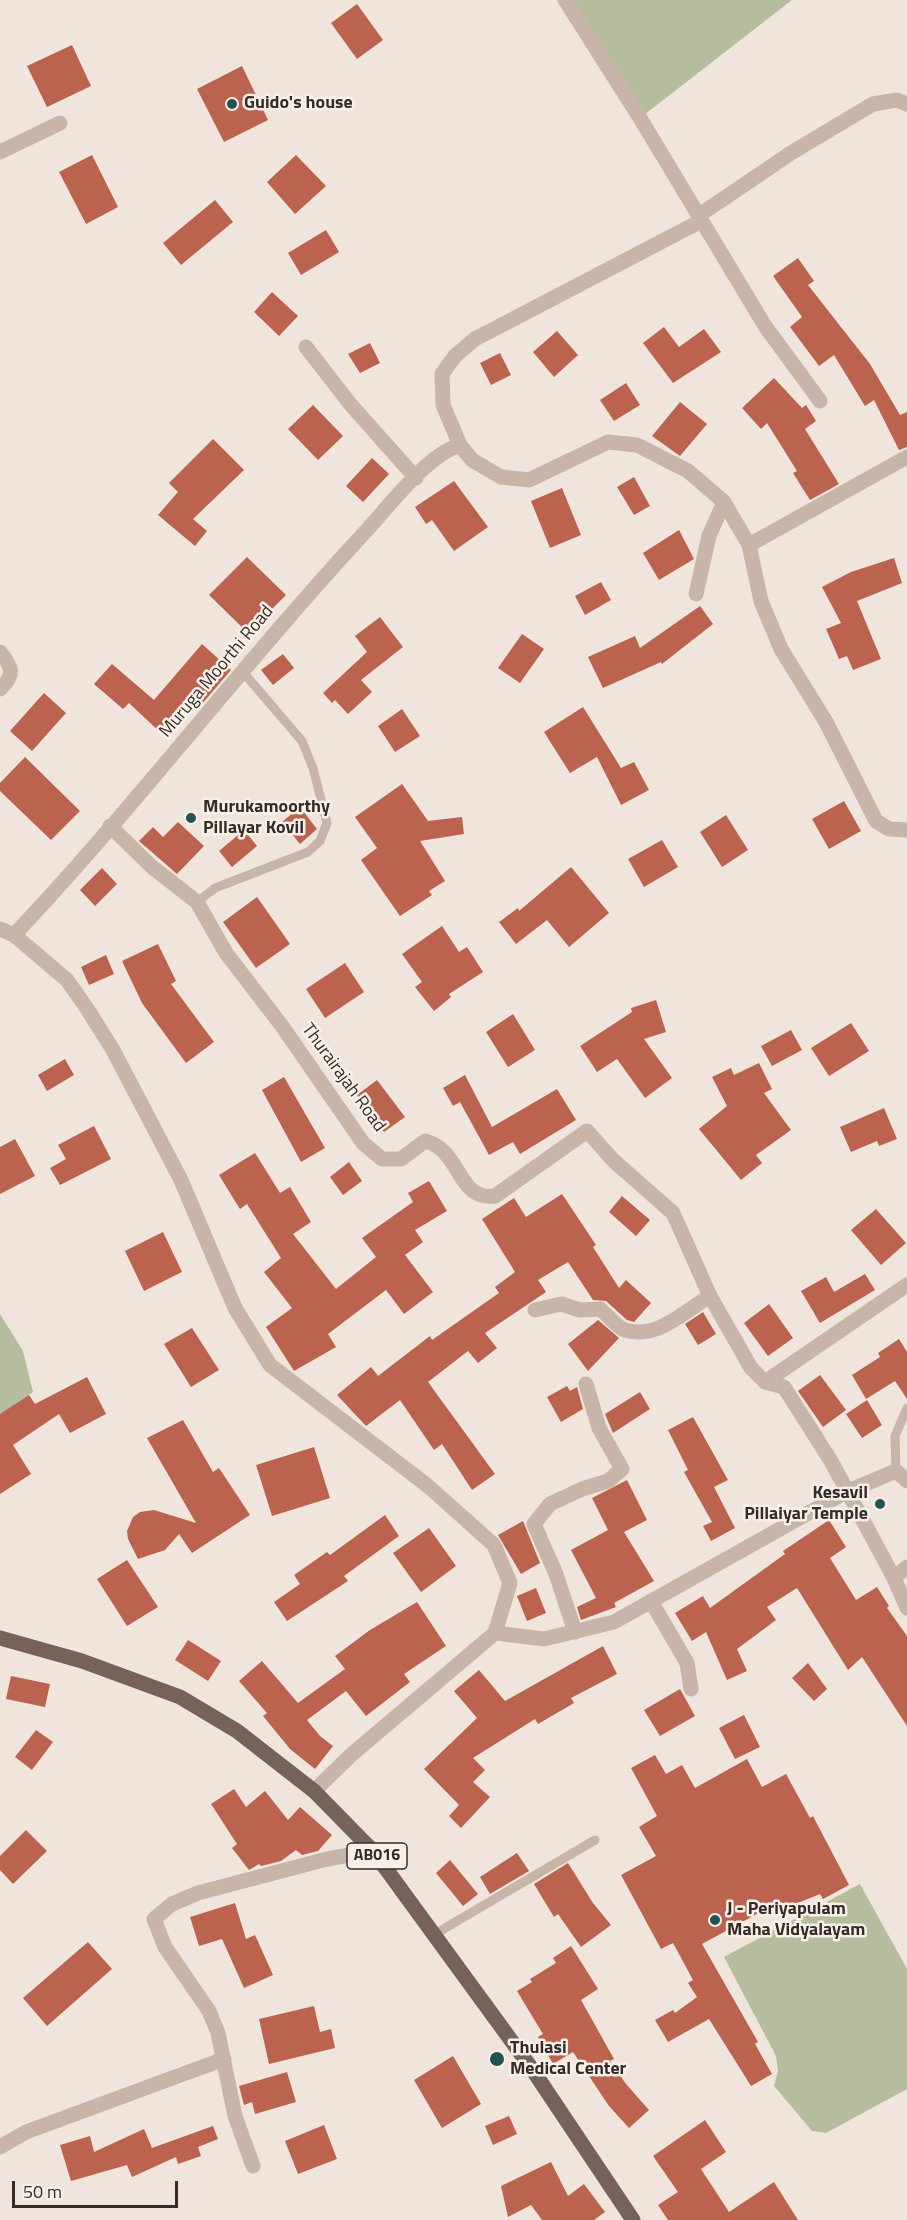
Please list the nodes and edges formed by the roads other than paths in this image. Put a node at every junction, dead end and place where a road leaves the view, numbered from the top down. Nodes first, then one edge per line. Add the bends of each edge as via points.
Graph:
1 (565, 0) edge
2 (907, 104) edge
3 (60, 123) dead end
4 (0, 152) edge
5 (700, 218) junction
6 (306, 347) dead end
7 (820, 401) dead end
8 (460, 446) junction
9 (907, 457) edge
10 (416, 478) junction
11 (724, 502) junction
12 (749, 545) junction
13 (696, 594) dead end
14 (0, 652) edge
15 (243, 672) junction
16 (0, 689) edge
17 (110, 826) junction
18 (907, 830) edge
19 (197, 902) junction
20 (7, 932) edge
21 (907, 1285) edge
22 (710, 1296) junction
23 (535, 1310) dead end
24 (765, 1382) junction
25 (586, 1384) dead end
26 (907, 1408) edge
27 (902, 1476) edge
28 (846, 1492) junction
29 (907, 1568) edge
30 (894, 1578) junction
31 (651, 1601) junction
32 (907, 1608) edge
33 (575, 1632) junction
34 (495, 1633) junction
35 (0, 1638) edge
36 (691, 1689) dead end
37 (314, 1791) junction
38 (595, 1840) dead end
39 (373, 1851) junction
40 (435, 1934) junction
41 (224, 2059) junction
42 (0, 2147) edge
43 (254, 2166) dead end
44 (633, 2220) edge

1 - 5 street
2 - 5 street via 897,100 873,104 791,153
3 - 4 street
5 - 7 street via 765,326
5 - 8 street via 500,324 455,356 442,374 443,405
6 - 10 street
8 - 10 street, Muruga Moorthi Road via 449,448
8 - 11 street via 472,460 501,477 529,480 608,442 637,445 688,471
9 - 12 street
10 - 15 street, Muruga Moorthi Road
11 - 12 street
11 - 13 street via 709,536
12 - 18 street via 761,601 781,649 826,722 876,821 889,830
14 - 16 street via 12,672
15 - 17 street, Muruga Moorthi Road
15 - 19 lane via 302,741 314,768 327,823 320,841 308,852 215,888
17 - 19 street via 152,867
17 - 20 street, Muruga Moorthi Road
19 - 22 street, Thurairajah Road via 226,952 363,1143 382,1159 401,1159 425,1141 436,1144 449,1156 471,1192 482,1197 495,1196 587,1131 614,1161 673,1213
20 - 34 street via 67,980 113,1050 181,1180 235,1308 270,1365 428,1486 494,1545 510,1583
21 - 24 street
22 - 23 street via 662,1329 640,1331 624,1330 600,1309 580,1310 561,1304
22 - 24 street, Thurairajah Road via 751,1368
24 - 28 street, Thurairajah Road via 784,1388
25 - 33 street via 599,1428 622,1469 608,1481 550,1504 534,1524
26 - 27 lane via 895,1436
27 - 28 street
28 - 30 street, Thurairajah Road
28 - 31 street
29 - 30 street
30 - 32 street, Thurairajah Road
31 - 33 street via 614,1622
31 - 36 street via 687,1663
33 - 34 street via 544,1639
34 - 37 street
35 - 37 main road, AB016 via 180,1697 237,1731
37 - 39 main road, AB016
38 - 40 lane
39 - 40 main road, AB016
39 - 41 street via 198,1893 172,1904 154,1919 165,1947 209,2011
40 - 44 main road, AB016
41 - 42 street via 26,2132
41 - 43 street via 236,2116

